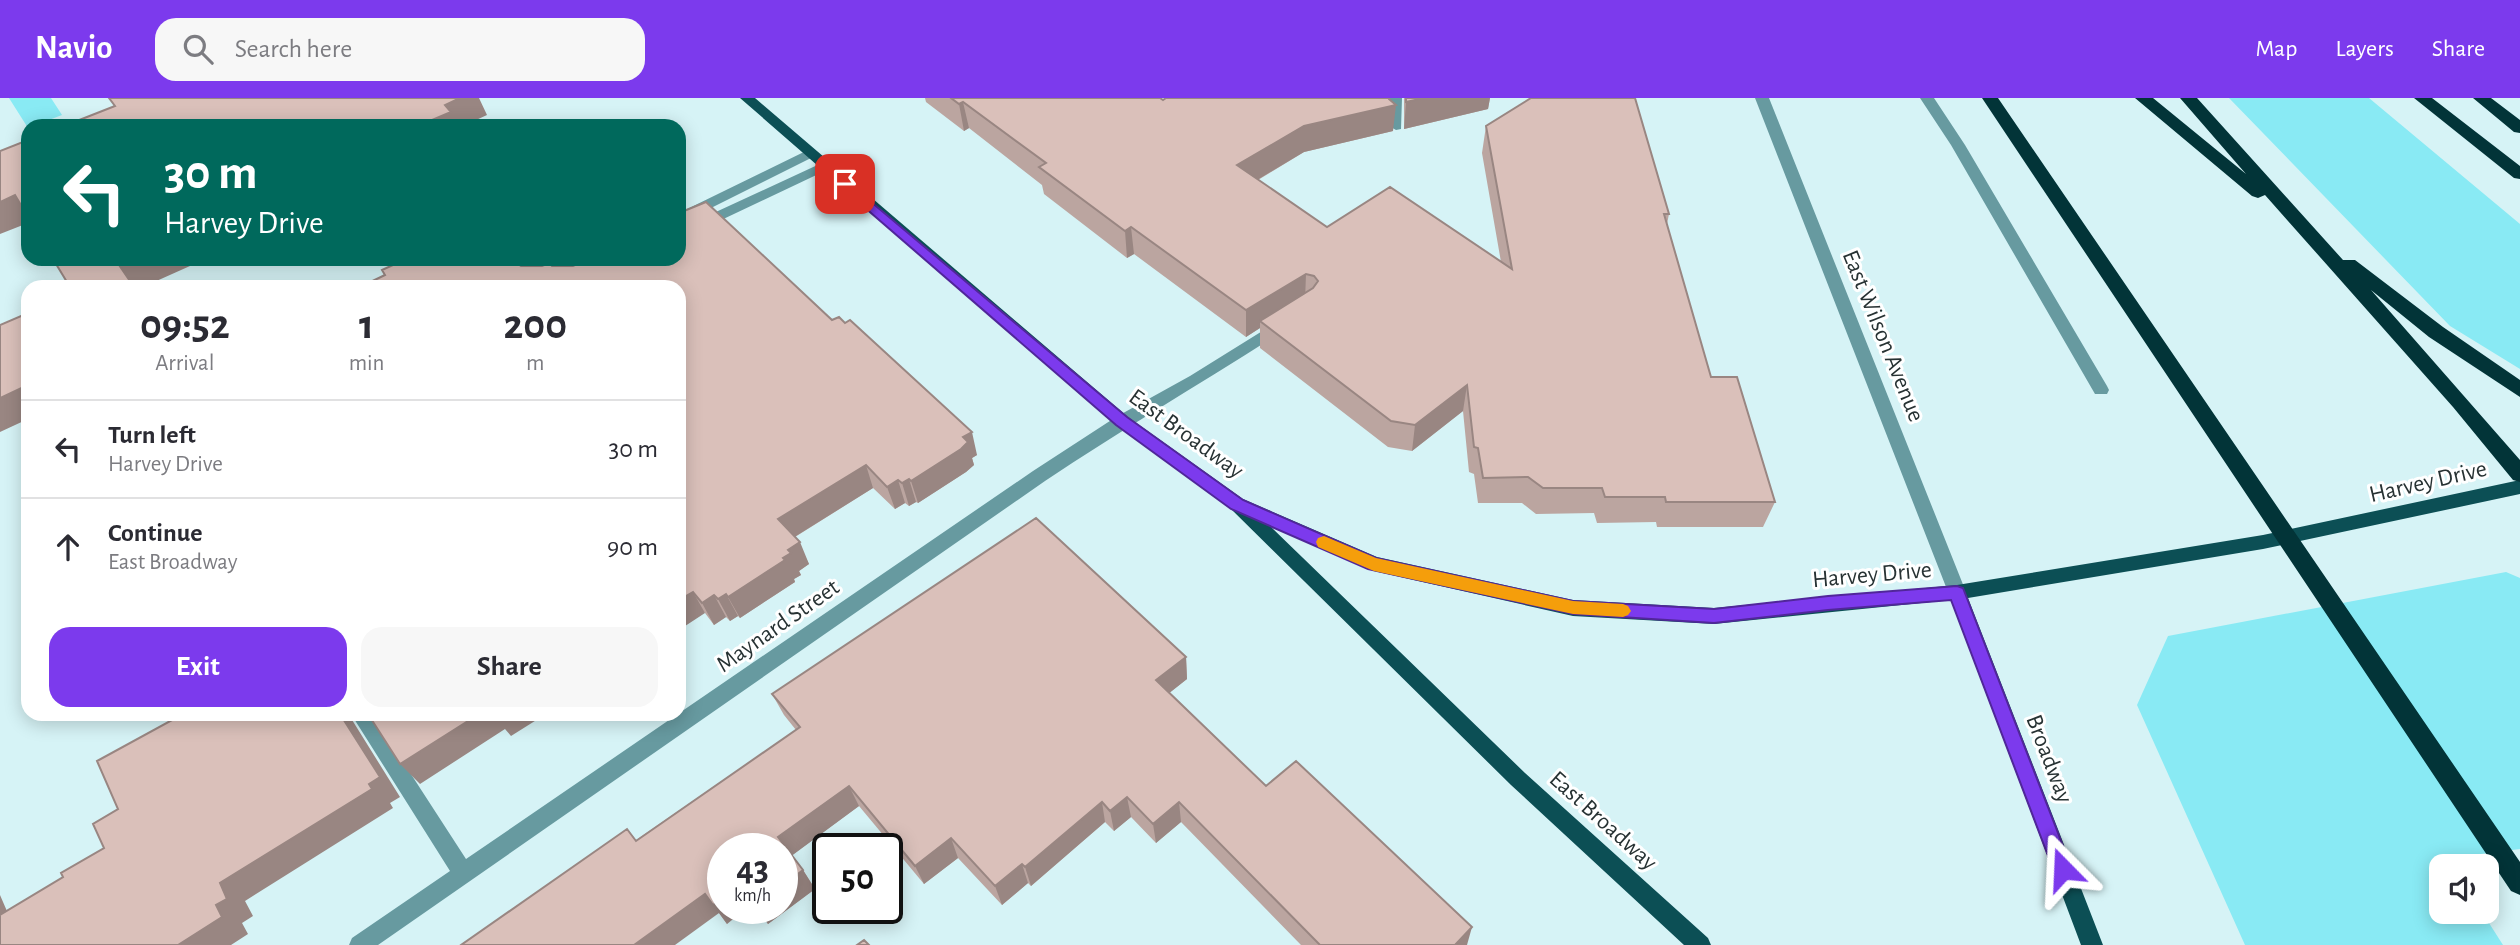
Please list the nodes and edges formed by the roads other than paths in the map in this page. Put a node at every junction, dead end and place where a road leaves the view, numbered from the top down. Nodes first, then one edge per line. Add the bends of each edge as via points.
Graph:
1 (747, 98) edge
2 (1395, 98) edge
3 (1762, 98) edge
4 (1927, 98) edge
5 (1990, 98) edge
6 (2143, 98) edge
7 (2188, 98) edge
8 (2423, 98) edge
9 (2481, 98) edge
10 (1396, 126) edge
11 (2520, 128) edge
12 (810, 153) junction
13 (824, 166) junction
14 (2520, 174) edge
15 (686, 215) edge
16 (686, 232) edge
17 (1295, 316) edge
18 (2101, 390) dead end
19 (2520, 390) edge
20 (1122, 421) junction
21 (2520, 474) edge
22 (2520, 486) edge
23 (1237, 504) junction
24 (1957, 592) junction
25 (366, 721) edge
26 (464, 874) junction
27 (2520, 883) edge
28 (360, 945) edge
29 (1700, 945) edge
30 (2092, 945) edge

1 - 12 main road, East Broadway
2 - 10 street
3 - 24 street, East Wilson Avenue
4 - 18 street
5 - 27 highway
6 - 19 highway via 2436,332
7 - 21 highway
8 - 14 highway
9 - 11 highway
12 - 13 main road, East Broadway
12 - 15 street
13 - 16 street
13 - 20 main road, East Broadway
17 - 20 street, Maynard Street
20 - 23 main road, East Broadway
20 - 26 street, Maynard Street
22 - 24 main road, Harvey Drive via 2263,542
23 - 24 main road, Harvey Drive via 1374,564 1573,608 1714,616
23 - 29 main road, East Broadway via 1518,779
24 - 30 main road, Broadway
25 - 26 street
26 - 28 street, Maynard Street

